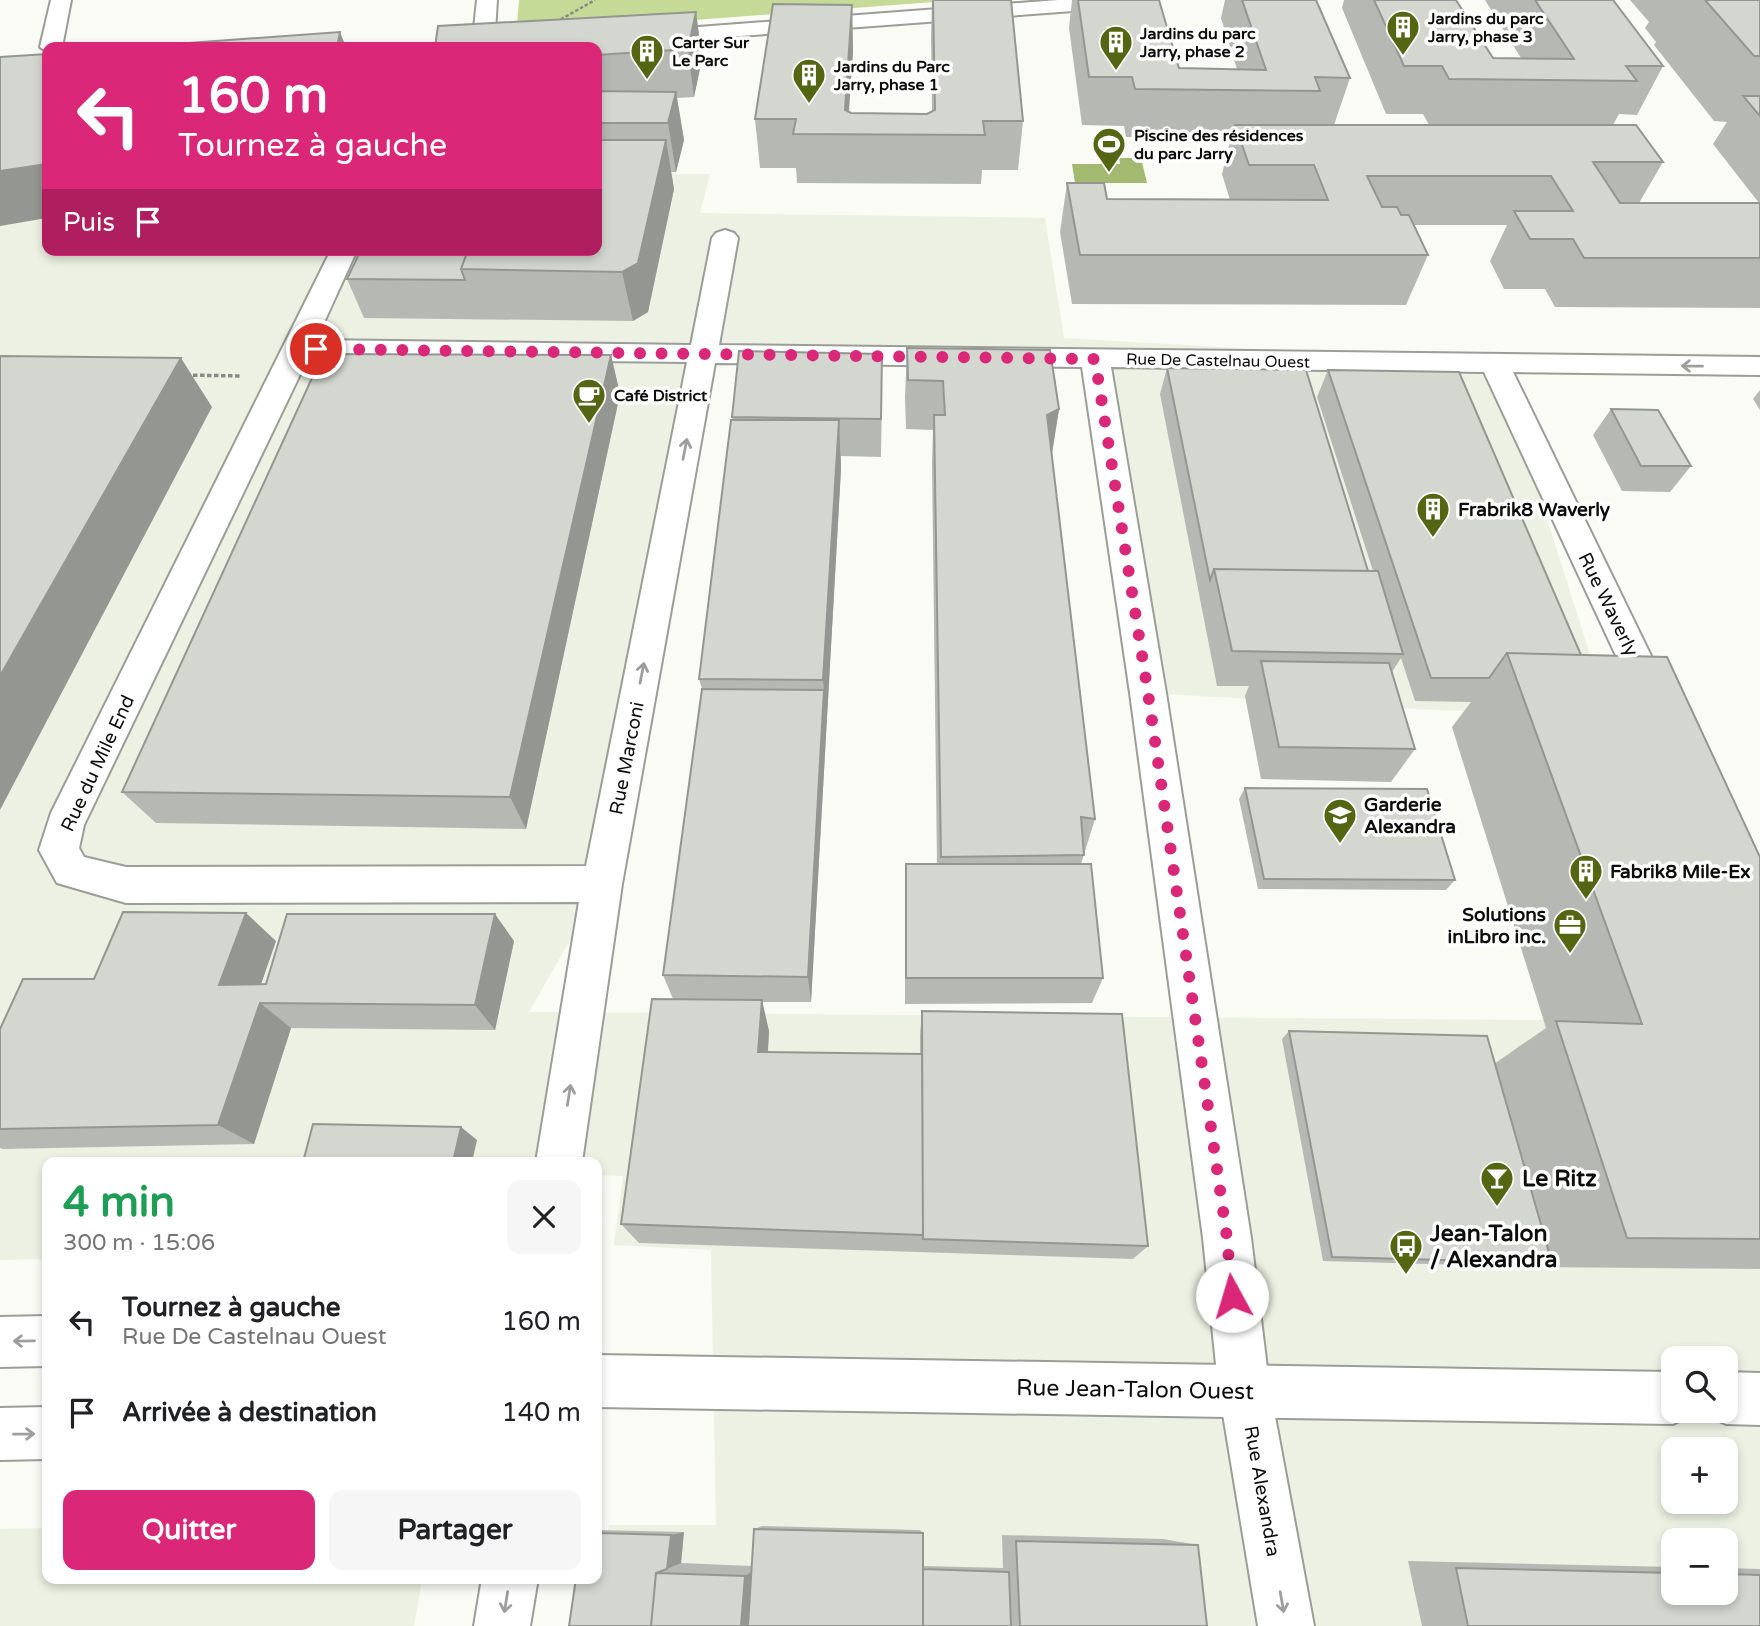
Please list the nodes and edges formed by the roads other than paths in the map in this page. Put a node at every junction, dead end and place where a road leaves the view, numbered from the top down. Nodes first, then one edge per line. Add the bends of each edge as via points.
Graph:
1 (61, 0) edge
2 (487, 0) edge
3 (1140, 0) edge
4 (626, 39) edge
5 (52, 42) edge
6 (483, 42) edge
7 (725, 238) dead end
8 (341, 256) edge
9 (298, 349) junction
10 (703, 356) junction
11 (1095, 359) junction
12 (1494, 363) junction
13 (1760, 366) edge
14 (1671, 733) edge
15 (602, 884) junction
16 (560, 1157) edge
17 (42, 1341) edge
18 (0, 1342) edge
19 (602, 1381) edge
20 (1246, 1390) junction
21 (1661, 1398) edge
22 (1738, 1398) edge
23 (1760, 1399) edge
24 (42, 1433) edge
25 (0, 1434) edge
26 (509, 1584) edge
27 (502, 1626) edge
28 (1286, 1626) edge

1 - 5 street
2 - 6 street
3 - 4 street
7 - 10 street, Rue Marconi
8 - 9 street, Rue du Mile End
9 - 10 street, Rue De Castelnau Ouest
9 - 15 street, Rue du Mile End via 65,825 59,850 71,871 126,884
10 - 11 street, Rue De Castelnau Ouest
15 -> 10 street, Rue Marconi
11 - 12 street, Rue De Castelnau Ouest
11 - 20 street, Rue Alexandra via 1150,707
13 -> 12 street, Rue De Castelnau Ouest
12 - 14 street, Rue Waverly
16 -> 15 street, Rue Marconi
17 -> 18 street
19 - 20 street, Rue Jean-Talon Ouest
20 - 21 street, Rue Jean-Talon Ouest
20 -> 28 street, Rue Alexandra
22 - 23 street
25 -> 24 street
26 -> 27 street

